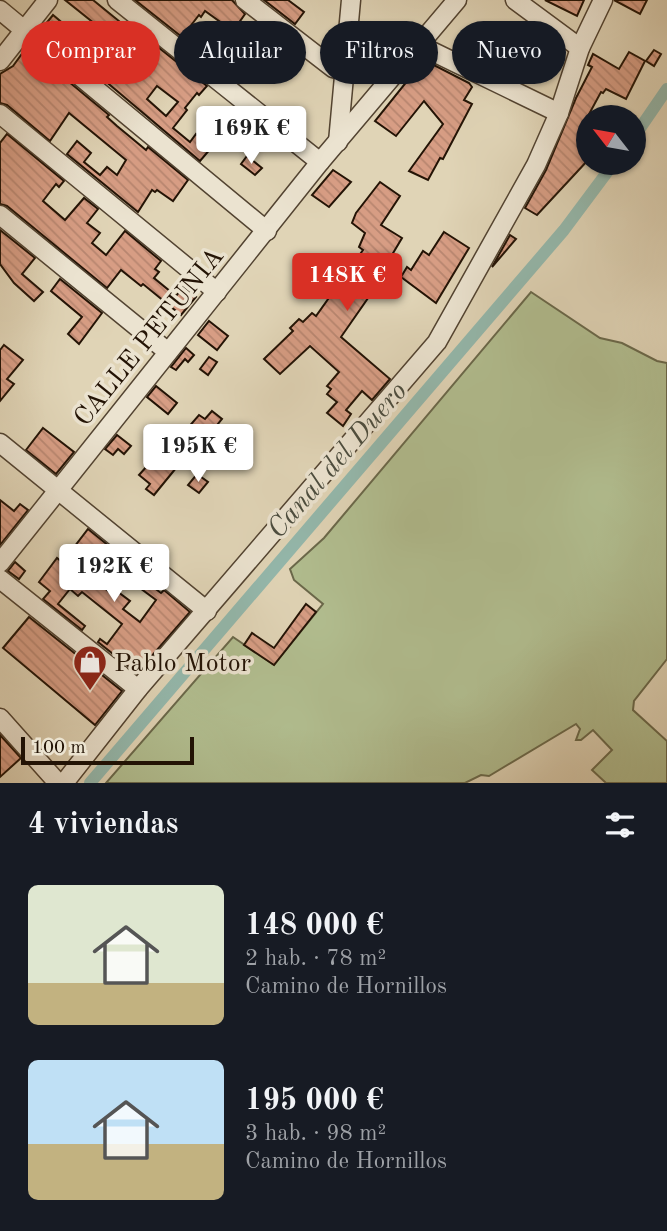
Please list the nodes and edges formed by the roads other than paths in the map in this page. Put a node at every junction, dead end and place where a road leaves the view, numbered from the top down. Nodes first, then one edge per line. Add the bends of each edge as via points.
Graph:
1 (48, 0) edge
2 (117, 0) edge
3 (245, 0) edge
4 (351, 0) edge
5 (457, 0) edge
6 (515, 0) edge
7 (603, 0) edge
8 (0, 9) edge
9 (31, 21) edge
10 (349, 21) edge
11 (438, 22) edge
12 (21, 27) edge
13 (21, 34) edge
14 (580, 48) junction
15 (438, 54) edge
16 (320, 58) edge
17 (0, 61) edge
18 (89, 84) edge
19 (344, 84) edge
20 (386, 84) edge
21 (559, 113) junction
22 (0, 114) edge
23 (338, 142) junction
24 (320, 162) junction
25 (0, 215) edge
26 (267, 231) junction
27 (217, 292) junction
28 (168, 352) junction
29 (0, 443) edge
30 (58, 489) junction
31 (0, 563) edge
32 (0, 579) edge
33 (207, 611) junction
34 (138, 689) junction
35 (0, 718) edge
36 (58, 783) edge
37 (64, 783) edge

1 - 9 street
2 - 24 street
3 - 16 street
4 - 10 street
5 - 11 street, CALLE PETUNIA
6 - 14 street
7 - 14 street
8 - 12 street
13 - 17 street
14 - 21 street
15 - 21 street
18 - 26 street
19 - 23 street
20 - 23 street, CALLE PETUNIA
21 - 33 street via 536,165 438,342
22 - 27 street
23 - 24 street, CALLE PETUNIA
24 - 26 street, CALLE PETUNIA
25 - 28 street
26 - 27 street, CALLE PETUNIA
27 - 28 street, CALLE PETUNIA
28 - 30 street, CALLE PETUNIA
29 - 30 street
30 - 31 street, CALLE PETUNIA
30 - 33 street
32 - 34 street
33 - 34 street
34 - 37 street
35 - 36 street

